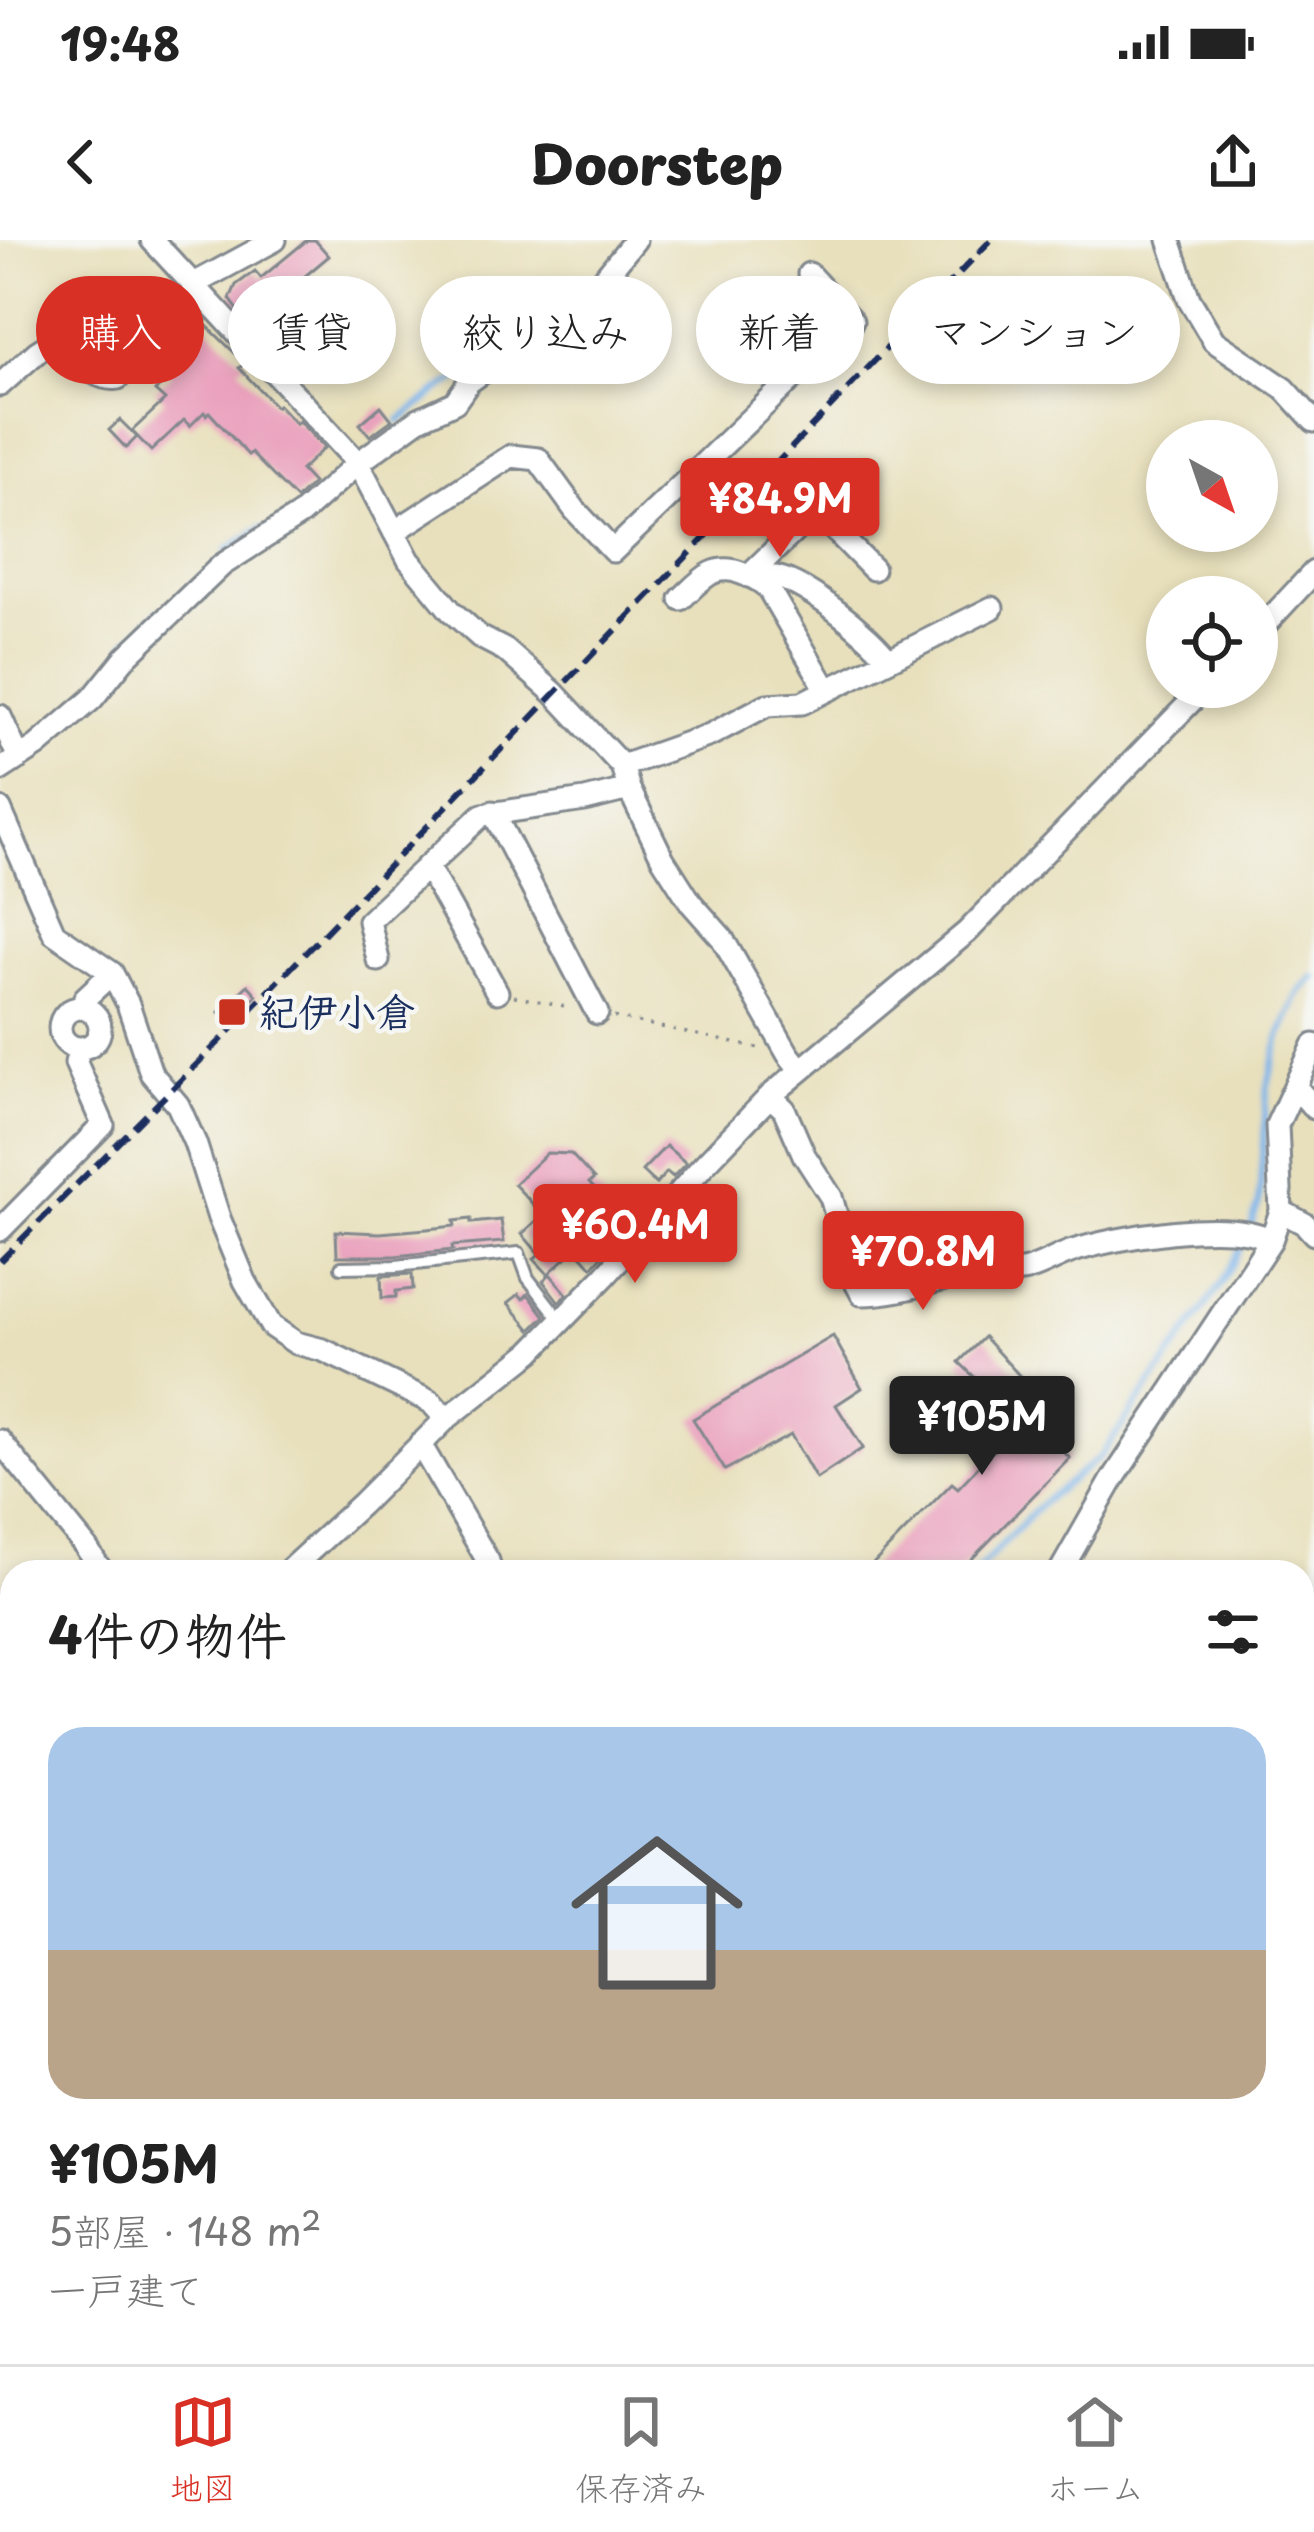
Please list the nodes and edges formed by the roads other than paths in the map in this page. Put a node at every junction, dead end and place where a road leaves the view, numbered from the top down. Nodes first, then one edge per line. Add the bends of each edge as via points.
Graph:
1 (152, 240) edge
2 (275, 240) edge
3 (634, 240) edge
4 (1169, 240) edge
5 (808, 274) dead end
6 (184, 276) edge
7 (204, 283) edge
8 (204, 297) edge
9 (36, 353) edge
10 (0, 385) edge
11 (1314, 421) edge
12 (358, 463) junction
13 (848, 481) dead end
14 (816, 511) junction
15 (394, 532) junction
16 (873, 569) dead end
17 (1314, 572) edge
18 (755, 579) junction
19 (681, 599) dead end
20 (992, 608) dead end
21 (1278, 611) edge
22 (888, 660) junction
23 (827, 691) junction
24 (1185, 708) edge
25 (0, 716) edge
26 (8, 765) edge
27 (622, 766) junction
28 (629, 790) junction
29 (0, 795) edge
30 (0, 809) edge
31 (494, 812) junction
32 (427, 866) junction
33 (378, 960) dead end
34 (112, 973) junction
35 (497, 992) road end
36 (597, 1013) road end
37 (1314, 1046) edge
38 (794, 1062) junction
39 (1295, 1086) junction
40 (770, 1096) junction
41 (1314, 1108) edge
42 (1281, 1210) junction
43 (0, 1230) edge
44 (1314, 1234) edge
45 (1267, 1238) junction
46 (341, 1267) dead end
47 (562, 1322) junction
48 (446, 1419) junction
49 (0, 1441) edge
50 (420, 1444) junction
51 (95, 1560) edge
52 (299, 1560) edge
53 (487, 1560) edge
54 (1067, 1560) edge

1 - 6 street
2 - 7 street
3 - 12 street via 592,292 469,382 454,402
4 - 11 street via 1214,340 1285,389
5 - 15 street via 851,321 613,551 538,459 511,456
8 - 12 street
9 - 10 street
12 - 15 street
12 - 26 street via 301,514 221,565 92,699
13 - 14 street
14 - 16 street
14 - 18 street
15 - 27 street via 451,611 554,693
17 - 21 street
18 - 19 street via 730,568 711,572
18 - 22 street via 775,577 814,595
18 - 23 street via 768,588
20 - 22 street
22 - 23 street
23 - 27 street via 796,705 767,705
24 - 38 street via 967,932
25 - 26 street
26 - 29 street
27 - 28 street
28 - 31 street
28 - 38 street via 663,860 722,938
30 - 34 street via 54,933
31 - 32 street
31 - 36 street
32 - 33 street via 369,921
32 - 35 street
34 - 43 street via 85,998 87,1008 70,1010 59,1027 79,1048 76,1063 103,1125
34 - 48 street via 271,1326 431,1402
37 - 39 street
38 - 40 street
39 - 41 street
39 - 42 street via 1277,1125
40 - 45 street via 831,1197 862,1294 1025,1271 1073,1251 1180,1229
40 - 47 street
42 - 44 street
42 - 45 street
45 - 54 street
46 - 47 lane via 519,1253
47 - 48 street
48 - 50 street
49 - 51 street
50 - 52 street
50 - 53 street

